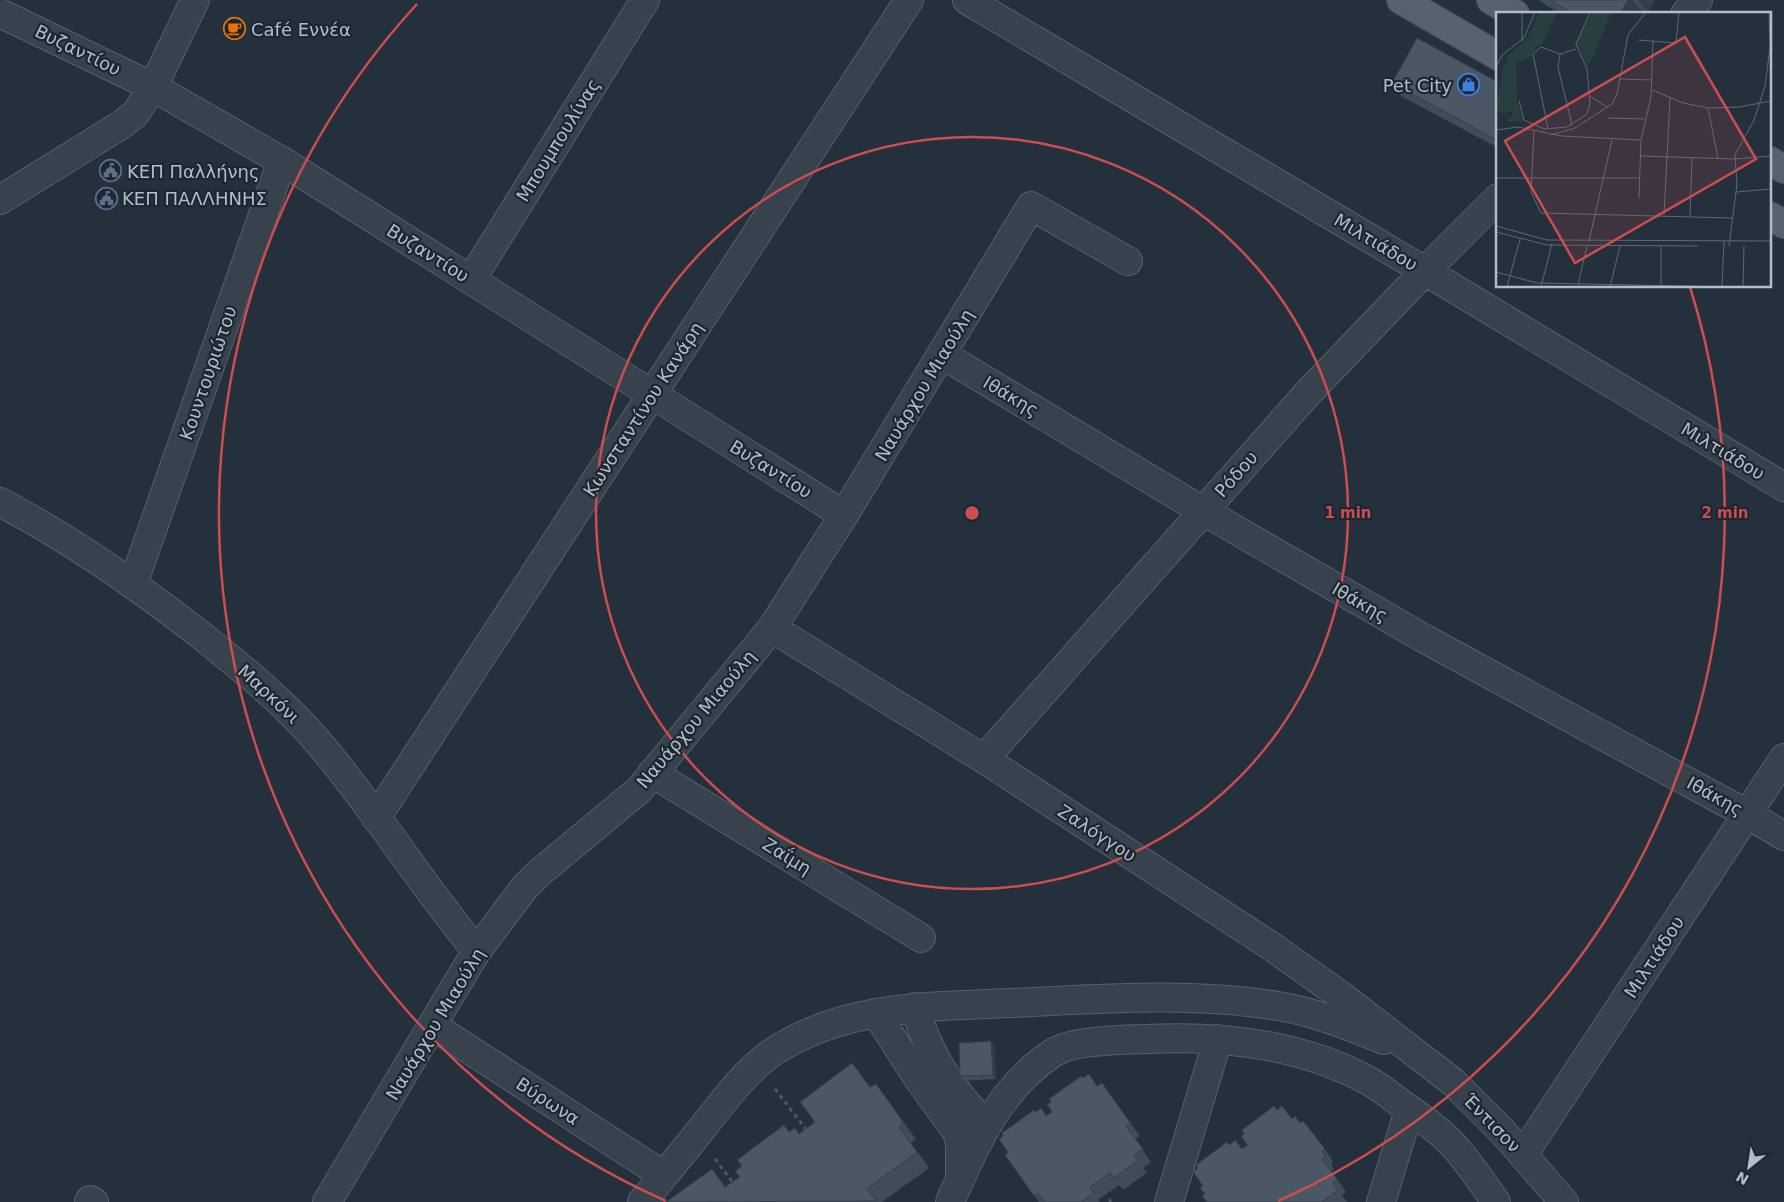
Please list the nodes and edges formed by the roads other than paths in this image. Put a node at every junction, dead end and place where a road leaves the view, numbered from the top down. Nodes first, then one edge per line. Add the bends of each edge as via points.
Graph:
1 (195, 0) edge
2 (645, 0) edge
3 (909, 0) edge
4 (967, 0) edge
5 (1401, 0) edge
6 (1491, 0) edge
7 (1698, 0) edge
8 (1512, 12) edge
9 (1687, 12) edge
10 (0, 13) edge
11 (1496, 55) edge
12 (153, 86) junction
13 (282, 161) junction
14 (1772, 162) edge
15 (1784, 169) edge
16 (0, 200) edge
17 (1496, 200) edge
18 (1772, 217) edge
19 (1784, 224) edge
20 (1128, 261) dead end
21 (1425, 271) junction
22 (471, 280) junction
23 (942, 355) junction
24 (652, 394) junction
25 (1784, 487) edge
26 (0, 502) edge
27 (1203, 511) junction
28 (844, 515) junction
29 (133, 584) junction
30 (772, 628) junction
31 (1784, 758) edge
32 (984, 759) junction
33 (652, 773) junction
34 (1747, 814) junction
35 (376, 818) junction
36 (1784, 836) edge
37 (922, 938) dead end
38 (477, 952) junction
39 (915, 1007) junction
40 (876, 1013) junction
41 (433, 1026) junction
42 (1218, 1038) junction
43 (1414, 1051) junction
44 (1409, 1110) junction
45 (988, 1125) junction
46 (1523, 1155) junction
47 (663, 1175) junction
48 (960, 1177) junction
49 (89, 1202) edge
50 (94, 1202) edge
51 (327, 1202) edge
52 (642, 1202) edge
53 (950, 1202) edge
54 (1169, 1202) edge
55 (1381, 1202) edge
56 (1496, 1202) edge
57 (1564, 1202) edge

1 - 12 street
2 - 22 street, Μπουμπουλίνας
3 - 24 street, Κωνσταντίνου Κανάρη
4 - 21 street, Μιλτιάδου
5 - 11 main road
6 - 8 main road
7 - 9 street
10 - 12 street, Βυζαντίου
12 - 13 street, Βυζαντίου
12 - 16 street via 135,114 121,125
13 - 22 street, Βυζαντίου
13 - 29 street, Κουντουριώτου
14 - 15 main road
17 - 21 street, Ρόδου
18 - 19 main road
20 - 23 street, Ναυάρχου Μιαούλη via 1031,206
21 - 25 street, Μιλτιάδου
21 - 27 street, Ρόδου via 1307,394
22 - 24 street, Βυζαντίου
23 - 27 street, Ιθάκης
23 - 28 street, Ναυάρχου Μιαούλη
24 - 28 street, Βυζαντίου
24 - 35 street, Κωνσταντίνου Κανάρη
26 - 29 street, Μαρκόνι
27 - 32 street, Ρόδου
27 - 34 street, Ιθάκης via 1425,639
28 - 30 street, Ναυάρχου Μιαούλη
29 - 35 street, Μαρκόνι via 280,702 319,743
30 - 32 street, Ζαλόγγου
30 - 33 street, Ναυάρχου Μιαούλη
31 - 34 street, Μιλτιάδου
32 - 43 street, Ζαλόγγου via 1271,946
33 - 37 street, Ζαΐμη
33 - 38 street, Ναυάρχου Μιαούλη via 639,790 524,888
34 - 36 street, Ιθάκης
34 - 46 street, Μιλτιάδου
35 - 38 street, Μαρκόνι
38 - 41 street, Ναυάρχου Μιαούλη
39 - 40 street
39 - 43 street via 1156,998 1248,1002 1314,1014
39 - 45 street via 925,1038 948,1082
40 - 47 street via 828,1024 773,1051 744,1077
40 - 48 street via 957,1132
41 - 47 street, Βύρωνα
41 - 51 street, Ναυάρχου Μιαούλη
42 - 44 street via 1303,1053 1327,1062 1370,1082
42 - 45 street via 1102,1041 1055,1051 1029,1070 1006,1095
42 - 54 street
43 - 46 street, Έντισον via 1453,1082
44 - 55 street
44 - 56 street via 1436,1128 1455,1147
45 - 48 street
46 - 57 street, Έντισον
47 - 52 street
48 - 53 street
49 - 50 street

